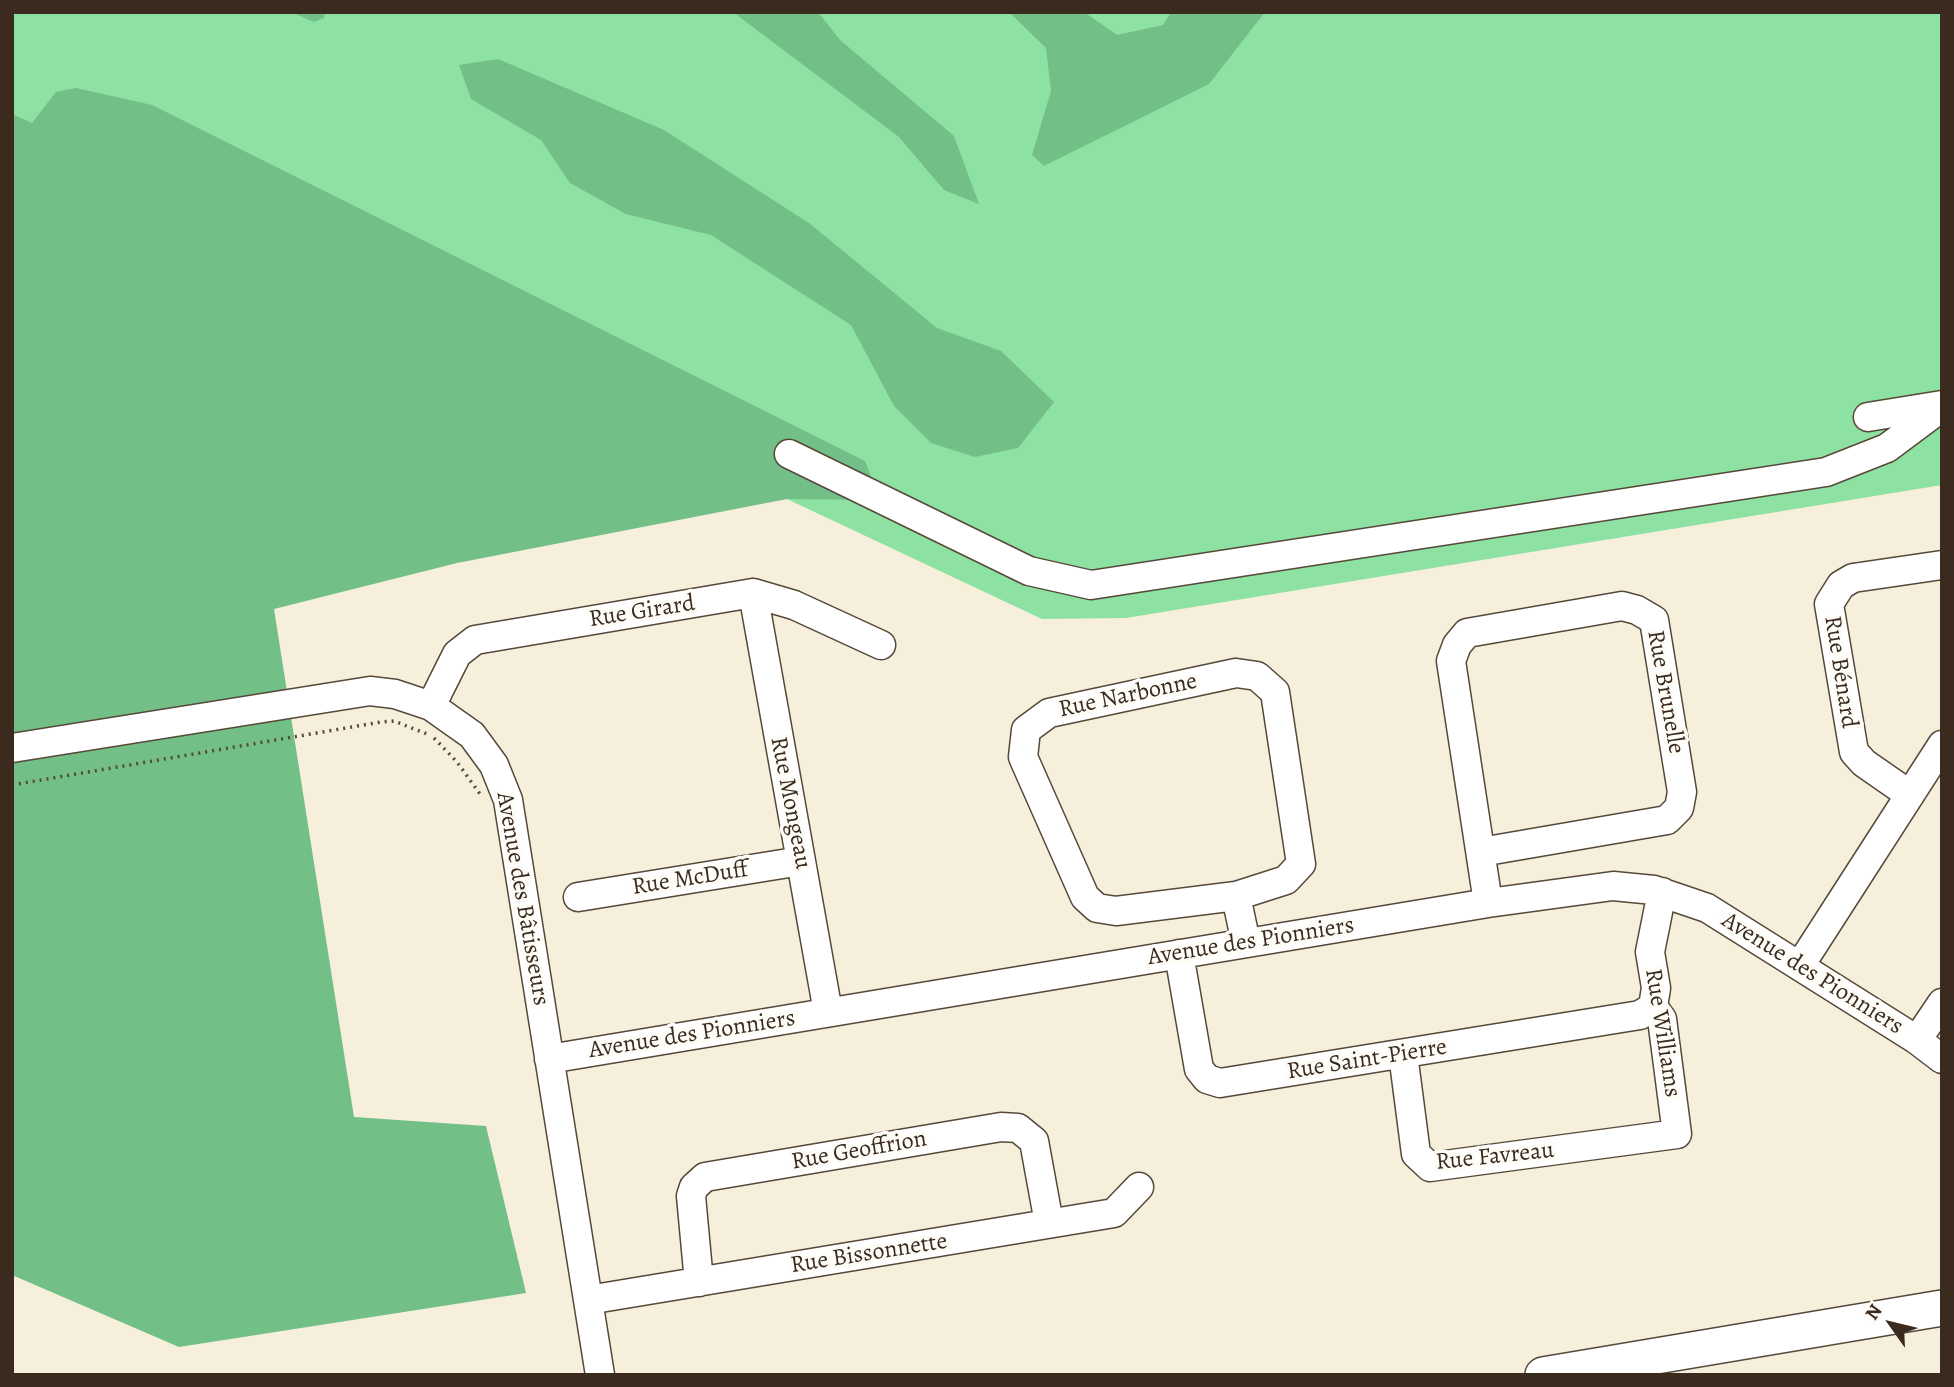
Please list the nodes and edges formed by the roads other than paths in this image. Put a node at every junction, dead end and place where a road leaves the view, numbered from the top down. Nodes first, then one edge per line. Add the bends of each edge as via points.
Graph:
1 (1942, 406) edge
2 (1868, 417) dead end
3 (789, 454) dead end
4 (1942, 565) edge
5 (753, 593) junction
6 (881, 645) dead end
7 (431, 706) junction
8 (1942, 745) edge
9 (12, 748) edge
10 (1910, 794) junction
11 (1480, 852) junction
12 (801, 861) junction
13 (1662, 892) junction
14 (1236, 896) junction
15 (578, 897) dead end
16 (1489, 903) junction
17 (1246, 943) junction
18 (1179, 954) junction
19 (1801, 964) junction
20 (1942, 1003) edge
21 (1654, 1007) junction
22 (828, 1012) junction
23 (1917, 1041) junction
24 (1403, 1054) junction
25 (549, 1059) junction
26 (1942, 1059) edge
27 (1677, 1134) joint
28 (1139, 1187) dead end
29 (1049, 1223) junction
30 (699, 1282) junction
31 (588, 1300) junction
32 (1942, 1308) edge
33 (600, 1375) edge
34 (1543, 1375) edge

1 - 2 street
1 - 3 street via 1887,448 1826,472 1091,585 1029,571
4 - 10 street, Rue Bénard via 1853,578 1840,585 1829,604 1854,752 1864,764
5 - 6 street, Rue Girard via 794,605
5 - 7 street, Rue Girard via 475,640 457,654
5 - 12 street, Rue Mongeau
7 - 9 street, Avenue des Bâtisseurs via 395,694 358,692
7 - 25 street, Avenue des Bâtisseurs via 453,718 480,744 504,788
8 - 10 street
10 - 19 street
11 - 11 street, Rue Brunelle via 1451,661 1457,645 1467,633 1622,606 1654,620 1682,792 1679,808 1667,820
11 - 16 street, Rue Brunelle
12 - 15 street, Rue McDuff
12 - 22 street, Rue Mongeau
13 - 16 street, Avenue des Pionniers via 1599,887
13 - 19 street, Avenue des Pionniers via 1707,908
13 - 21 street, Rue Williams via 1650,952
14 - 14 street, Rue Narbonne via 1116,911 1097,908 1086,897 1023,757 1026,730 1049,713 1236,673 1257,676 1275,692 1301,864 1286,880
14 - 17 street
16 - 17 street, Avenue des Pionniers
17 - 18 street, Avenue des Pionniers
18 - 22 street, Avenue des Pionniers
18 - 24 street, Rue Saint-Pierre via 1198,1064 1211,1081 1224,1083
19 - 23 street, Avenue des Pionniers
20 - 23 street
21 - 24 street, Rue Saint-Pierre via 1640,1015
21 - 27 street, Rue Williams via 1662,1019
22 - 25 street, Avenue des Pionniers
23 - 26 street, Avenue des Pionniers
24 - 27 street, Rue Favreau via 1416,1154 1430,1167
25 - 31 street, Avenue des Bâtisseurs
28 - 29 street, Rue Bissonnette via 1114,1213
29 - 30 street, Rue Bissonnette
29 - 30 street, Rue Geoffrion via 1031,1137 1013,1126 988,1129 705,1177 691,1196
30 - 31 street, Rue Bissonnette
31 - 33 street, Avenue des Bâtisseurs
32 - 34 main road

